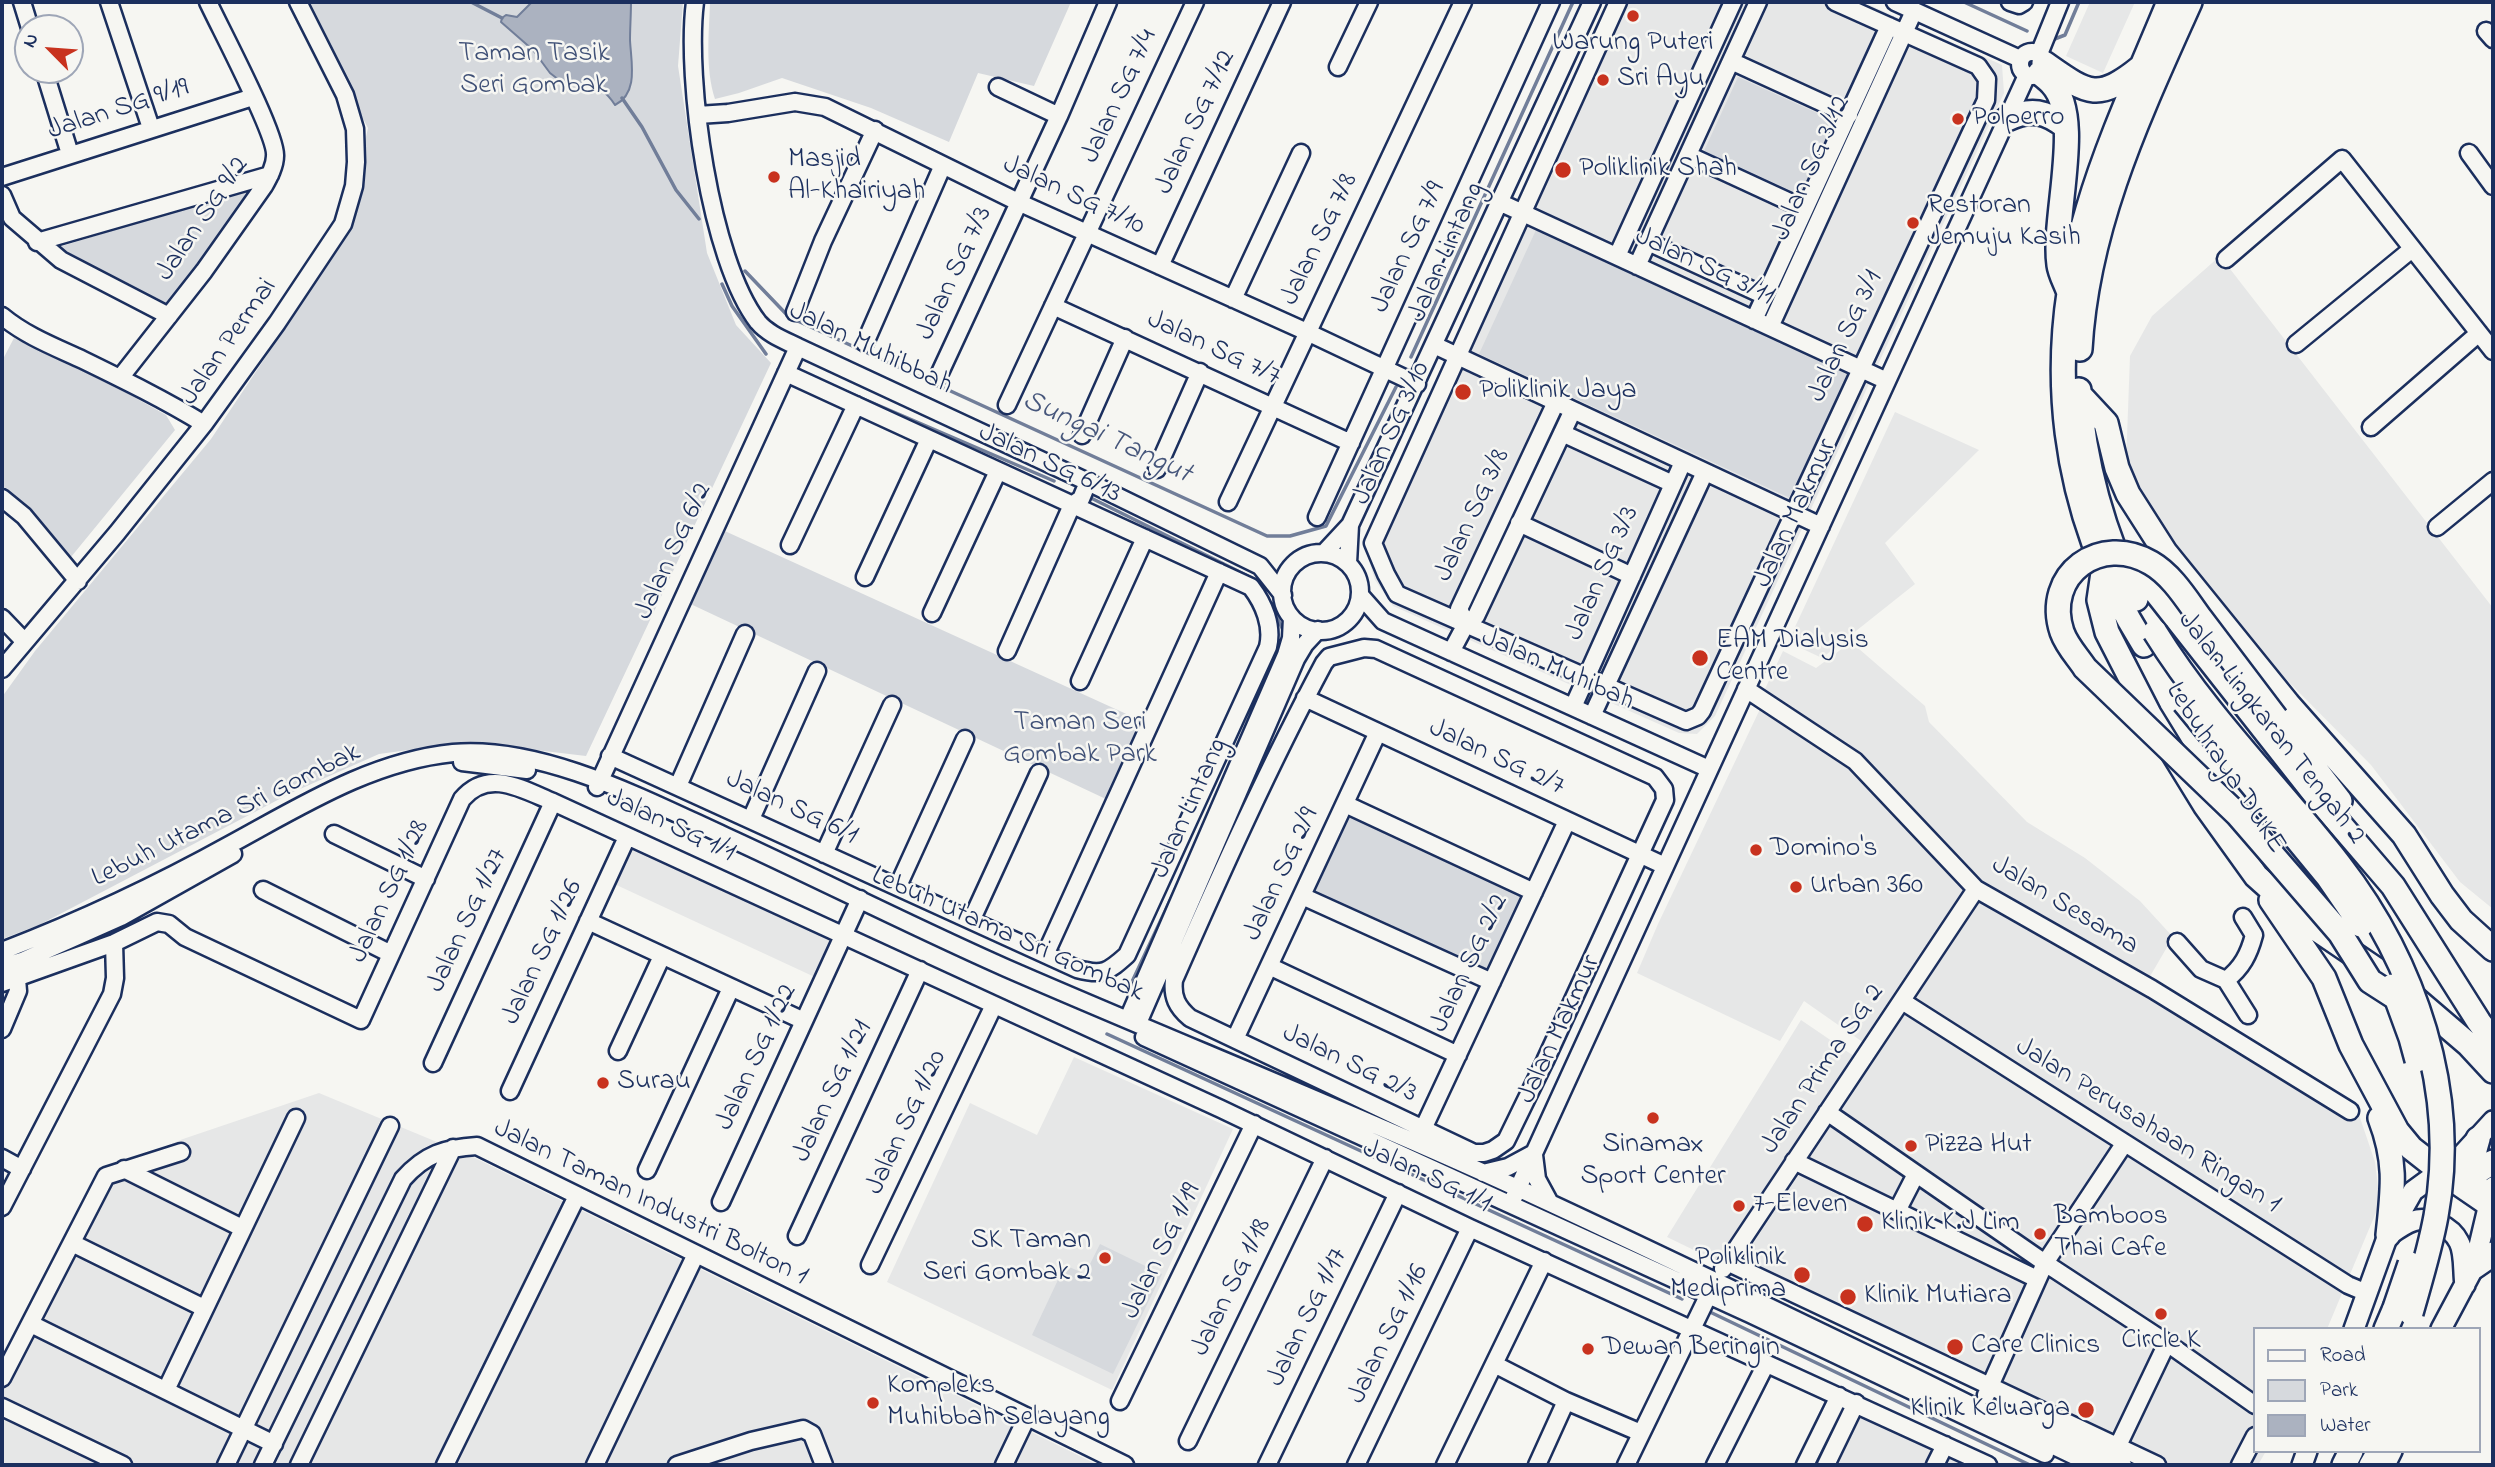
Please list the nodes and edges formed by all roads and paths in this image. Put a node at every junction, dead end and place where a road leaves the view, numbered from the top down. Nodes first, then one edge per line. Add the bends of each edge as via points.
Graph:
1 (110, 2) edge
2 (208, 2) edge
3 (298, 2) edge
4 (695, 2) edge
5 (1108, 2) edge
6 (1195, 2) edge
7 (1282, 2) edge
8 (1369, 2) edge
9 (1463, 2) edge
10 (1551, 2) edge
11 (1592, 2) edge
12 (1618, 2) edge
13 (1732, 2) edge
14 (1758, 2) edge
15 (1835, 2) edge
16 (1895, 2) edge
17 (2010, 2) edge
18 (2024, 2) edge
19 (2060, 2) edge
20 (2169, 2) edge
21 (2190, 2) edge
22 (1914, 10) junction
23 (1897, 29) junction
24 (1731, 61) junction
25 (2037, 66) junction
26 (2142, 66) junction
27 (1338, 67) dead end
28 (48, 84) edge
29 (998, 87) dead end
30 (253, 97) junction
31 (698, 114) junction
32 (1849, 115) junction
33 (1059, 116) junction
34 (1680, 118) junction
35 (2007, 119) junction
36 (1700, 127) junction
37 (2066, 127) junction
38 (151, 128) junction
39 (874, 130) junction
40 (1301, 153) dead end
41 (2469, 153) dead end
42 (70, 154) junction
43 (1688, 155) junction
44 (943, 165) junction
45 (270, 176) junction
46 (2, 177) edge
47 (1826, 183) junction
48 (2493, 186) edge
49 (2, 195) edge
50 (1018, 202) junction
51 (1499, 202) junction
52 (1805, 209) junction
53 (1523, 213) junction
54 (1088, 232) junction
55 (37, 242) junction
56 (1648, 242) junction
57 (2412, 249) junction
58 (1617, 256) junction
59 (2226, 259) dead end
60 (1160, 265) junction
61 (1637, 266) junction
62 (2069, 292) junction
63 (1765, 296) junction
64 (1233, 299) junction
65 (1054, 306) junction
66 (795, 312) dead end
67 (2, 316) edge
68 (169, 316) junction
69 (1754, 320) junction
70 (1770, 327) junction
71 (1307, 332) junction
72 (2479, 333) junction
73 (1125, 338) junction
74 (865, 343) dead end
75 (2296, 344) dead end
76 (1434, 345) junction
77 (2493, 351) edge
78 (1457, 356) junction
79 (792, 361) junction
80 (1383, 369) junction
81 (1861, 369) junction
82 (1200, 372) junction
83 (938, 377) dead end
84 (120, 378) junction
85 (1887, 382) junction
86 (1416, 384) junction
87 (2079, 394) junction
88 (1556, 402) junction
89 (856, 405) junction
90 (1007, 405) dead end
91 (1273, 405) junction
92 (1573, 410) junction
93 (204, 424) junction
94 (2371, 426) dead end
95 (1562, 433) junction
96 (1082, 435) dead end
97 (929, 439) junction
98 (1351, 443) junction
99 (1684, 462) junction
100 (1157, 469) dead end
101 (998, 471) junction
102 (1705, 472) junction
103 (1082, 479) junction
104 (2493, 481) edge
105 (1673, 484) junction
106 (2, 498) edge
107 (1228, 502) dead end
108 (1072, 505) junction
109 (1794, 514) junction
110 (1317, 517) dead end
111 (1519, 523) junction
112 (1350, 525) junction
113 (1821, 526) junction
114 (2437, 527) dead end
115 (1145, 538) junction
116 (790, 545) dead end
117 (1324, 553) junction
118 (1296, 563) junction
119 (1348, 563) junction
120 (1260, 566) junction
121 (2114, 570) junction
122 (1219, 572) junction
123 (1632, 576) junction
124 (865, 577) dead end
125 (78, 581) junction
126 (1283, 595) junction
127 (1360, 595) junction
128 (932, 613) dead end
129 (2, 618) edge
130 (1292, 618) junction
131 (1346, 621) junction
132 (1383, 621) junction
133 (1466, 624) junction
134 (1318, 630) junction
135 (745, 634) dead end
136 (2150, 639) junction
137 (25, 642) junction
138 (1007, 651) dead end
139 (1451, 652) junction
140 (2, 669) edge
141 (817, 671) dead end
142 (1587, 678) junction
143 (1080, 681) dead end
144 (1605, 686) junction
145 (1746, 688) junction
146 (1305, 698) junction
147 (892, 705) dead end
148 (1573, 707) junction
149 (1592, 716) junction
150 (1378, 733) junction
151 (965, 739) dead end
152 (610, 756) junction
153 (1709, 769) junction
154 (1039, 773) dead end
155 (598, 785) junction
156 (678, 786) junction
157 (471, 788) joint
158 (553, 802) junction
159 (1345, 804) junction
160 (751, 819) junction
161 (1567, 821) junction
162 (334, 834) dead end
163 (627, 837) junction
164 (824, 853) junction
165 (1641, 856) junction
166 (1665, 866) junction
167 (2256, 876) junction
168 (426, 879) junction
169 (898, 886) junction
170 (2393, 887) junction
171 (1976, 889) junction
172 (263, 890) dead end
173 (1534, 892) junction
174 (1302, 895) junction
175 (858, 903) junction
176 (2243, 917) dead end
177 (972, 919) junction
178 (588, 921) junction
179 (844, 935) junction
180 (2177, 942) dead end
181 (114, 943) junction
182 (2493, 949) edge
183 (2, 951) edge
184 (1046, 953) junction
185 (391, 954) junction
186 (662, 956) junction
187 (1269, 966) junction
188 (2, 967) edge
189 (920, 970) junction
190 (1104, 973) joint
191 (2227, 980) junction
192 (9, 981) edge
193 (1492, 982) junction
194 (731, 988) junction
195 (2398, 999) junction
196 (1902, 1001) junction
197 (994, 1004) junction
198 (2248, 1015) dead end
199 (804, 1021) junction
200 (1133, 1021) junction
201 (2, 1029) edge
202 (1235, 1039) junction
203 (2351, 1045) junction
204 (618, 1051) dead end
205 (1458, 1055) junction
206 (2490, 1056) edge
207 (433, 1063) dead end
208 (1331, 1086) junction
209 (510, 1091) dead end
210 (1324, 1102) junction
211 (2350, 1111) dead end
212 (1827, 1112) junction
213 (296, 1118) dead end
214 (2493, 1122) edge
215 (1254, 1124) junction
216 (390, 1126) dead end
217 (1423, 1129) junction
218 (2478, 1139) junction
219 (2123, 1144) junction
220 (453, 1148) junction
221 (181, 1152) dead end
222 (1534, 1153) junction
223 (2, 1158) edge
224 (1325, 1158) junction
225 (1794, 1161) junction
226 (2493, 1162) edge
227 (22, 1169) junction
228 (124, 1169) junction
229 (647, 1170) dead end
230 (2439, 1170) junction
231 (1483, 1173) junction
232 (1916, 1174) junction
233 (2472, 1175) junction
234 (1518, 1188) junction
235 (1398, 1193) junction
236 (577, 1196) junction
237 (2492, 1199) edge
238 (721, 1202) dead end
239 (1550, 1203) junction
240 (1510, 1204) junction
241 (2, 1208) edge
242 (1897, 1211) junction
243 (242, 1228) junction
244 (1471, 1228) junction
245 (2388, 1235) junction
246 (797, 1236) dead end
247 (72, 1243) junction
248 (696, 1254) junction
249 (2493, 1254) edge
250 (1544, 1261) junction
251 (1727, 1262) junction
252 (2045, 1263) junction
253 (870, 1265) dead end
254 (2470, 1276) junction
255 (2037, 1279) junction
256 (1715, 1280) junction
257 (2367, 1293) junction
258 (1708, 1296) junction
259 (204, 1308) junction
260 (2399, 1320) edge
261 (31, 1324) junction
262 (2355, 1327) edge
263 (2442, 1327) edge
264 (1691, 1329) junction
265 (2167, 1343) junction
266 (1494, 1364) junction
267 (1766, 1364) junction
268 (2, 1378) edge
269 (1989, 1388) junction
270 (166, 1390) junction
271 (1839, 1396) junction
272 (1120, 1401) dead end
273 (1566, 1401) junction
274 (1856, 1404) junction
275 (2254, 1404) edge
276 (2, 1407) edge
277 (1975, 1415) junction
278 (1027, 1417) junction
279 (244, 1429) junction
280 (1641, 1433) junction
281 (2254, 1438) edge
282 (1188, 1441) dead end
283 (274, 1444) junction
284 (1944, 1445) junction
285 (2054, 1457) edge
286 (2117, 1457) edge
287 (1959, 1459) edge
288 (696, 1463) edge
289 (1119, 1464) edge
290 (1983, 1464) edge
291 (123, 1465) edge
292 (226, 1465) edge
293 (263, 1465) edge
294 (299, 1465) edge
295 (446, 1465) edge
296 (594, 1465) edge
297 (677, 1465) edge
298 (824, 1465) edge
299 (1004, 1465) edge
300 (1267, 1465) edge
301 (1356, 1465) edge
302 (1445, 1465) edge
303 (1536, 1465) edge
304 (1626, 1465) edge
305 (1715, 1465) edge
306 (1805, 1465) edge
307 (1826, 1465) edge
308 (1935, 1465) edge
309 (2070, 1465) edge
310 (2094, 1465) edge
311 (2157, 1465) edge
312 (2240, 1465) edge

1 - 38 street
2 - 30 street, Jalan SG 9/2
3 - 93 street, Jalan Permai via 345,95 355,129 354,186 338,232
4 - 31 street, Jalan Muhibbah
5 - 33 street, Jalan SG 7/3
6 - 54 street, Jalan SG 7/4
7 - 60 street, Jalan SG 7/12
8 - 27 street
9 - 71 street, Jalan SG 7/8
10 - 80 street, Jalan SG 7/9
11 - 51 street, Jalan Lintang
12 - 53 street, Jalan SG 3/10
13 - 34 street
14 - 24 street
15 - 23 street
16 - 22 street
17 - 18 street
19 - 25 street
20 - 26 highway, Jalan Lingkaran Tengah 2
21 - 87 highway, Jalan Lingkaran Tengah 2 via 2125,151 2103,215 2081,330
22 - 23 street
22 - 25 street via 2020,59 2021,71
23 - 32 street
23 - 47 street, Jalan SG 3/12
23 - 81 street, Jalan SG 3/1 via 1978,66 1988,86 1986,100
24 - 32 street
24 - 36 street
25 - 26 highway via 2096,91 2121,84
25 - 35 street, Jalan Makmur
25 - 37 highway via 2060,99
26 - 62 highway, Jalan Lingkaran Tengah 2 via 2098,178
28 - 42 street
29 - 33 street
30 - 38 street, Jalan SG 9/19
30 - 45 street, Jalan SG 9/2 via 276,154
31 - 39 street, Jalan SG 7/10 via 796,102 825,107
31 - 79 street, Jalan Muhibbah via 710,199 741,295
32 - 47 street
33 - 50 street, Jalan SG 7/3
34 - 36 street
34 - 58 street
35 - 37 highway via 2032,111 2047,114
35 - 85 street, Jalan Makmur
36 - 43 street
37 - 62 highway via 2057,233 2059,267
38 - 42 street, Jalan SG 9/19
39 - 44 street, Jalan SG 7/10
39 - 66 street
40 - 64 street
41 - 48 street
42 - 46 street, Jalan SG 9/19
43 - 52 street
43 - 56 street
44 - 50 street, Jalan SG 7/10
44 - 74 street
45 - 55 street
45 - 68 street, Jalan SG 9/2
47 - 52 street
47 - 70 street, Jalan SG 3/12
49 - 55 street via 12,218
50 - 54 street, Jalan SG 7/10
50 - 83 street, Jalan SG 7/3
51 - 53 street, Jalan SG 3/11
51 - 76 street, Jalan Lintang
52 - 63 street
53 - 58 street, Jalan SG 3/11
53 - 78 street, Jalan SG 3/10
54 - 60 street, Jalan SG 7/10
54 - 65 street, Jalan SG 7/4
55 - 68 street via 61,260
56 - 61 street
56 - 63 street
57 - 59 street via 2342,159
57 - 72 street
57 - 75 street
58 - 61 street, Jalan SG 3/11
60 - 64 street, Jalan SG 7/10
61 - 69 street, Jalan SG 3/11
62 - 121 highway, Jalan Lingkaran Tengah 2 via 2065,426 2083,514
63 - 69 street
64 - 71 street, Jalan SG 7/10
65 - 73 street, Jalan SG 7/7
65 - 90 street, Jalan SG 7/4
67 - 84 street via 17,329
68 - 84 street, Jalan SG 9/2
69 - 70 street, Jalan SG 3/11
70 - 81 street, Jalan SG 3/11
71 - 80 street, Jalan SG 7/10
71 - 91 street, Jalan SG 7/8
72 - 77 street
72 - 94 street
73 - 82 street, Jalan SG 7/7
73 - 96 street
76 - 78 street
76 - 86 street, Jalan Lintang
78 - 88 street
78 - 133 street, Jalan SG 3/10 via 1373,543 1397,594
79 - 89 street, Jalan SG 6/13
79 - 103 street, Jalan Muhibbah
79 - 152 street, Jalan SG 6/2
80 - 86 street, Jalan SG 7/10
80 - 98 street, Jalan SG 7/9
81 - 85 street, Jalan SG 3/11
81 - 109 street, Jalan SG 3/1
82 - 91 street, Jalan SG 7/7
82 - 100 street
84 - 93 street
85 - 113 street, Jalan Makmur
86 - 112 street, Jalan Lintang
87 - 121 highway, Jalan Lingkaran Tengah 2
87 - 182 highway via 2106,423 2128,494 2165,552 2288,704 2404,835 2461,920
88 - 92 street
88 - 133 street, Jalan SG 3/8 via 1459,609
89 - 97 street, Jalan SG 6/13
89 - 116 street
91 - 98 street, Jalan SG 7/7
91 - 107 street, Jalan SG 7/8
92 - 95 street
92 - 99 street
93 - 125 street, Jalan Permai
95 - 105 street
95 - 111 street
97 - 101 street, Jalan SG 6/13
97 - 124 street
98 - 110 street, Jalan SG 7/9
99 - 102 street
99 - 105 street, Jalan SG 3/3
101 - 108 street, Jalan SG 6/13
101 - 128 street
102 - 109 street
102 - 144 street
103 - 108 street via 1081,499
103 - 120 street, Jalan Muhibbah
104 - 114 street
105 - 123 street, Jalan SG 3/3
106 - 125 street via 24,516
108 - 115 street, Jalan SG 6/13
108 - 138 street
109 - 113 street
109 - 144 street, Jalan SG 3/1 via 1702,711 1693,719 1678,719
111 - 123 street
111 - 133 street via 1476,615
112 - 117 street, Jalan Lintang
112 - 119 street, Jalan Lintang
113 - 145 street, Jalan Makmur
115 - 122 street, Jalan SG 6/13
115 - 143 street
117 - 118 street
117 - 119 street
118 - 120 street
118 - 126 street via 1285,577
119 - 127 street
120 - 126 street, Jalan Muhibbah
121 - 136 highway, Jalan Lingkaran Tengah 2
121 - 167 highway, Lebuhraya DUKE via 2099,600 2107,632 2204,805
121 - 170 highway, Lebuhraya DUKE via 2155,591
122 - 184 street
122 - 190 street, Jalan SG 6/13 via 1251,587 1257,595 1271,635 1268,647 1127,955
123 - 142 street, Jalan SG 3/3
125 - 137 street, Jalan Permai
126 - 130 street
127 - 131 street
127 - 132 street, Jalan Muhibah
129 - 137 street
130 - 134 street
130 - 200 street, Jalan Lintang via 1286,655
131 - 132 street, Jalan Muhibah
131 - 134 street
132 - 139 street, Jalan Muhibah
133 - 139 street, Jalan SG 3/8
133 - 142 street
134 - 200 street, Jalan Lintang via 1296,659
135 - 156 street
136 - 195 highway, Jalan Lingkaran Tengah 2, bridge via 2207,732 2328,877 2371,939
136 - 260 highway, Jalan Lingkaran Tengah 2, bridge via 2340,866 2384,932 2415,997 2431,1054 2442,1151 2426,1264
137 - 140 street, Jalan Permai
139 - 148 street, Jalan Muhibah
141 - 160 street
142 - 144 street
142 - 148 street, Jalan SG 3/3
144 - 149 street
145 - 153 street, Jalan Makmur
145 - 171 street, Jalan Sesama via 1854,761
146 - 150 street, Jalan SG 2/7
146 - 165 street via 1329,657 1376,649 1655,777 1665,800
146 - 202 street, Jalan SG 2/3 via 1174,980 1176,1002 1190,1018
147 - 164 street
148 - 149 street, Jalan Muhibah
149 - 153 street, Jalan Muhibah
150 - 159 street, Jalan SG 2/9
150 - 161 street, Jalan SG 2/7
151 - 169 street
152 - 155 street, Jalan SG 6/2
152 - 156 street, Jalan SG 6/1
153 - 166 street, Jalan Makmur
154 - 177 street
155 - 175 street, Lebuh Utama Sri Gombak
155 - 183 street, Lebuh Utama Sri Gombak via 525,758 485,752 429,757 385,768 335,788 83,919
155 - 188 street, Lebuh Utama Sri Gombak via 478,763 435,765 394,775 323,804 121,918
156 - 160 street, Jalan SG 6/1
157 - 158 street, Jalan SG 1/1 via 498,782
157 - 168 street, Jalan SG 1/28
158 - 163 street, Jalan SG 1/1
158 - 207 street, Jalan SG 1/27
159 - 173 street
159 - 174 street, Jalan SG 2/9
160 - 164 street, Jalan SG 6/1
161 - 165 street, Jalan SG 2/7
161 - 173 street, Jalan SG 2/2
162 - 168 street
163 - 178 street, Jalan SG 1/26
163 - 179 street, Jalan SG 1/1
164 - 169 street, Jalan SG 6/1
165 - 166 street, Jalan SG 2/7
165 - 217 street, Jalan SG 2/3 via 1506,1141 1493,1150 1474,1153
166 - 222 street, Jalan Makmur
167 - 203 highway via 2324,978
167 - 206 highway, Lebuhraya DUKE via 2312,926 2399,985
168 - 185 street, Jalan SG 1/28
169 - 177 street, Jalan SG 6/1
170 - 195 highway, bridge via 2375,846 2177,587 2156,566 2128,553 2097,554 2083,561 2063,586 2059,600 2062,631 2069,646 2085,668 2238,815 2340,933 2370,981
170 - 206 highway, Lebuhraya DUKE via 2479,1022
171 - 196 street, Jalan Prima SG 2
171 - 211 street, Jalan Sesama via 2152,989
172 - 185 street
173 - 193 street, Jalan SG 2/2
174 - 187 street, Jalan SG 2/9
174 - 193 street
175 - 179 street
175 - 200 street, Lebuh Utama Sri Gombak
175 - 240 street, Lebuh Utama Sri Gombak
176 - 191 street via 2254,935 2249,953
177 - 184 street, Jalan SG 6/1
178 - 186 street
178 - 209 street, Jalan SG 1/26
179 - 189 street, Jalan SG 1/1
179 - 199 street, Jalan SG 1/22
180 - 191 street via 2202,970
181 - 185 street, Jalan SG 1/28 via 157,922 169,924 185,937 361,1020
181 - 192 street
181 - 227 street via 112,994
184 - 190 street, Jalan SG 6/1 via 1077,968
186 - 194 street
186 - 204 street
187 - 202 street, Jalan SG 2/9
187 - 205 street
189 - 197 street, Jalan SG 1/1
189 - 246 street, Jalan SG 1/21
191 - 198 street
192 - 201 street via 18,991
193 - 205 street, Jalan SG 2/2
194 - 199 street
194 - 229 street
195 - 260 highway, Jalan Lingkaran Tengah 2, bridge via 2417,1059 2427,1151 2421,1216
196 - 212 street, Jalan Prima SG 2
196 - 219 street, Jalan Perusahaan Ringan 1
197 - 215 street, Jalan SG 1/1
197 - 253 street, Jalan SG 1/20
199 - 238 street, Jalan SG 1/22
200 - 210 street, Lebuh Utama Sri Gombak
202 - 208 street, Jalan SG 2/3
203 - 230 highway via 2398,1132
203 - 245 highway via 2390,1149 2394,1172
205 - 217 street, Jalan SG 2/2
208 - 210 street
208 - 217 street, Jalan SG 2/3
210 - 231 street, Lebuh Utama Sri Gombak
212 - 225 street, Jalan Prima SG 2
212 - 232 street
213 - 243 street
214 - 218 main road
215 - 224 street, Jalan SG 1/1
215 - 272 street, Jalan SG 1/19
216 - 279 street
218 - 230 main road
218 - 233 highway
219 - 252 street
219 - 257 street, Jalan Perusahaan Ringan 1
220 - 236 street, Jalan Taman Industri Bolton 1 via 477,1146
220 - 283 street, Jalan Taman Industri Bolton 1 via 417,1164 403,1179
220 - 294 street
221 - 228 street
222 - 231 street via 1508,1167
222 - 234 street, Jalan Makmur
222 - 239 street via 1537,1179
223 - 227 street
224 - 235 street, Jalan SG 1/1
224 - 282 street, Jalan SG 1/18
225 - 242 street
225 - 251 street, Jalan Prima SG 2
226 - 233 highway
227 - 241 street
228 - 243 street
228 - 247 street via 106,1176
230 - 233 highway via 2460,1177
230 - 237 highway
230 - 245 main road via 2413,1191
231 - 234 street, Lebuh Utama Sri Gombak
232 - 242 street
232 - 252 street
233 - 237 highway via 2479,1192
234 - 239 street, Lebuh Utama Sri Gombak
234 - 240 street, Jalan Makmur
235 - 244 street, Jalan SG 1/1
235 - 300 street, Jalan SG 1/17
236 - 248 street, Jalan Taman Industri Bolton 1
236 - 295 street
237 - 254 main road
239 - 256 street, Lebuh Utama Sri Gombak
240 - 258 street, Lebuh Utama Sri Gombak
242 - 255 street
243 - 259 street
244 - 250 street, Jalan SG 1/1
244 - 301 street, Jalan SG 1/16
245 - 254 main road via 2412,1221 2440,1224 2460,1243
245 - 257 main road
247 - 259 street
247 - 261 street
248 - 278 street, Jalan Taman Industri Bolton 1
248 - 296 street
249 - 254 highway
250 - 264 street, Jalan SG 1/1
250 - 266 street
251 - 256 street, Jalan Prima SG 2
251 - 269 street
252 - 255 street
252 - 265 street
254 - 263 main road
255 - 269 street
256 - 277 street, Lebuh Utama Sri Gombak
257 - 262 main road
258 - 264 street
258 - 277 street, Lebuh Utama Sri Gombak
259 - 270 street
261 - 268 street
261 - 270 street
264 - 267 street, Jalan SG 1/1
264 - 280 street
265 - 275 street
265 - 286 street
266 - 273 street
266 - 302 street
267 - 271 street, Jalan SG 1/1
267 - 305 street
269 - 277 street
269 - 286 street
270 - 279 street
271 - 274 street, Jalan SG 1/1
271 - 306 street
273 - 280 street
273 - 303 street
274 - 284 street, Jalan SG 1/1
274 - 307 street
276 - 291 street
277 - 285 street, Lebuh Utama Sri Gombak
277 - 286 street, Lebuh Utama Sri Gombak via 2018,1417
278 - 289 street, Jalan Taman Industri Bolton 1
278 - 299 street
279 - 283 street
279 - 292 street
280 - 304 street
281 - 312 street
283 - 293 street, Jalan Taman Industri Bolton 1
284 - 287 street, Jalan SG 1/1
284 - 308 street
285 - 309 street, Lebuh Utama Sri Gombak
285 - 310 street, Lebuh Utama Sri Gombak
286 - 311 street
287 - 290 street, Jalan SG 1/1
288 - 297 street
288 - 298 street via 751,1441 803,1429 812,1434

